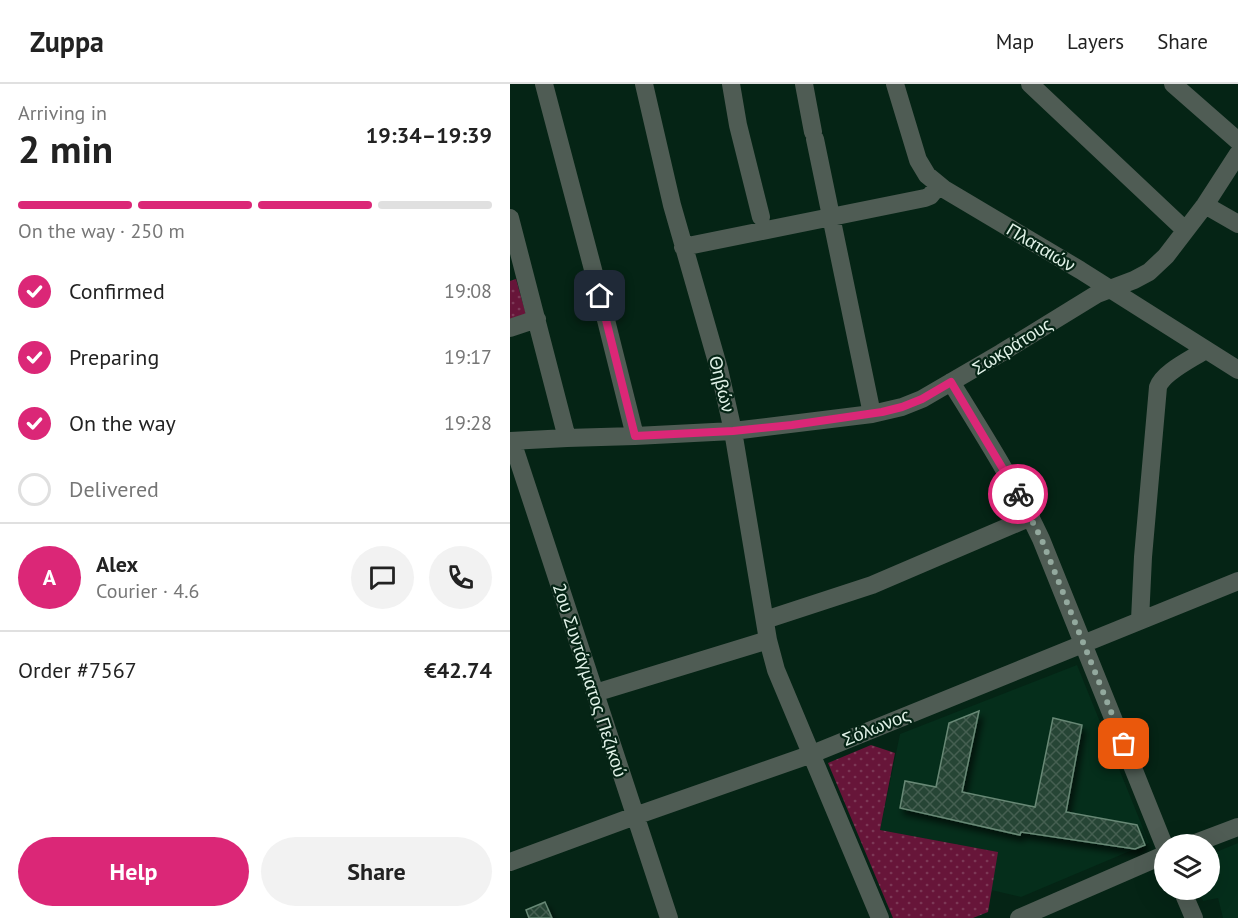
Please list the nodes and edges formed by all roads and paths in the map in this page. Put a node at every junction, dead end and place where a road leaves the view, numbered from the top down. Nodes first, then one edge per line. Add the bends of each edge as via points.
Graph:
1 (544, 84) edge
2 (644, 84) edge
3 (731, 84) edge
4 (804, 84) edge
5 (895, 84) edge
6 (1030, 84) edge
7 (1173, 84) edge
8 (1238, 141) edge
9 (1238, 154) edge
10 (939, 185) junction
11 (1204, 205) junction
12 (830, 210) junction
13 (761, 217) dead end
14 (510, 218) edge
15 (1238, 224) edge
16 (1185, 230) junction
17 (683, 247) junction
18 (517, 271) edge
19 (1108, 289) junction
20 (537, 319) junction
21 (510, 328) edge
22 (1205, 350) junction
23 (1238, 370) edge
24 (951, 382) junction
25 (872, 414) junction
26 (733, 431) junction
27 (635, 436) junction
28 (567, 438) junction
29 (511, 441) edge
30 (1030, 517) junction
31 (1238, 581) edge
32 (765, 620) junction
33 (1140, 620) junction
34 (768, 640) junction
35 (1083, 643) junction
36 (595, 693) junction
37 (812, 754) junction
38 (635, 816) junction
39 (1238, 827) edge
40 (1160, 834) edge
41 (1219, 834) edge
42 (1154, 859) edge
43 (510, 862) edge
44 (1186, 900) edge
45 (669, 918) edge
46 (880, 918) edge
47 (1019, 918) edge
48 (1194, 918) edge

1 - 27 street
2 - 17 street, Θηβών
3 - 13 street
4 - 12 street
5 - 10 street, Πλαταιών via 918,160
6 - 16 street
7 - 8 street
9 - 11 street, Σωκράτους
10 - 12 street via 925,198
10 - 19 street, Πλαταιών
11 - 15 street
11 - 16 street, Σωκράτους
12 - 17 street
12 - 25 street
14 - 18 street
16 - 19 street, Σωκράτους via 1149,272
17 - 26 street, Θηβών
18 - 20 street
19 - 22 street, Πλαταιών
19 - 24 street, Σωκράτους
20 - 21 street
20 - 28 street
22 - 23 street, Πλαταιών
22 - 33 street via 1166,375 1158,387
24 - 25 street, Σωκράτους via 910,404
24 - 30 street
25 - 26 street, Σωκράτους
26 - 27 street, Σωκράτους
26 - 32 street, Θηβών
27 - 28 street, Σωκράτους
28 - 29 street, Σωκράτους
29 - 36 street, 2ου Συντάγματος Πεζικού
30 - 32 street via 872,585
30 - 35 street
31 - 33 street, Σόλωνος
32 - 34 street, Θηβών
33 - 35 street, Σόλωνος
34 - 36 street
34 - 37 street, Θηβών
35 - 37 street, Σόλωνος
35 - 40 street
36 - 38 street, 2ου Συντάγματος Πεζικού
37 - 38 street, Σόλωνος
37 - 46 street, Θηβών
38 - 43 street, Σόλωνος
38 - 45 street, 2ου Συντάγματος Πεζικού
39 - 41 street
42 - 47 street
44 - 48 street

